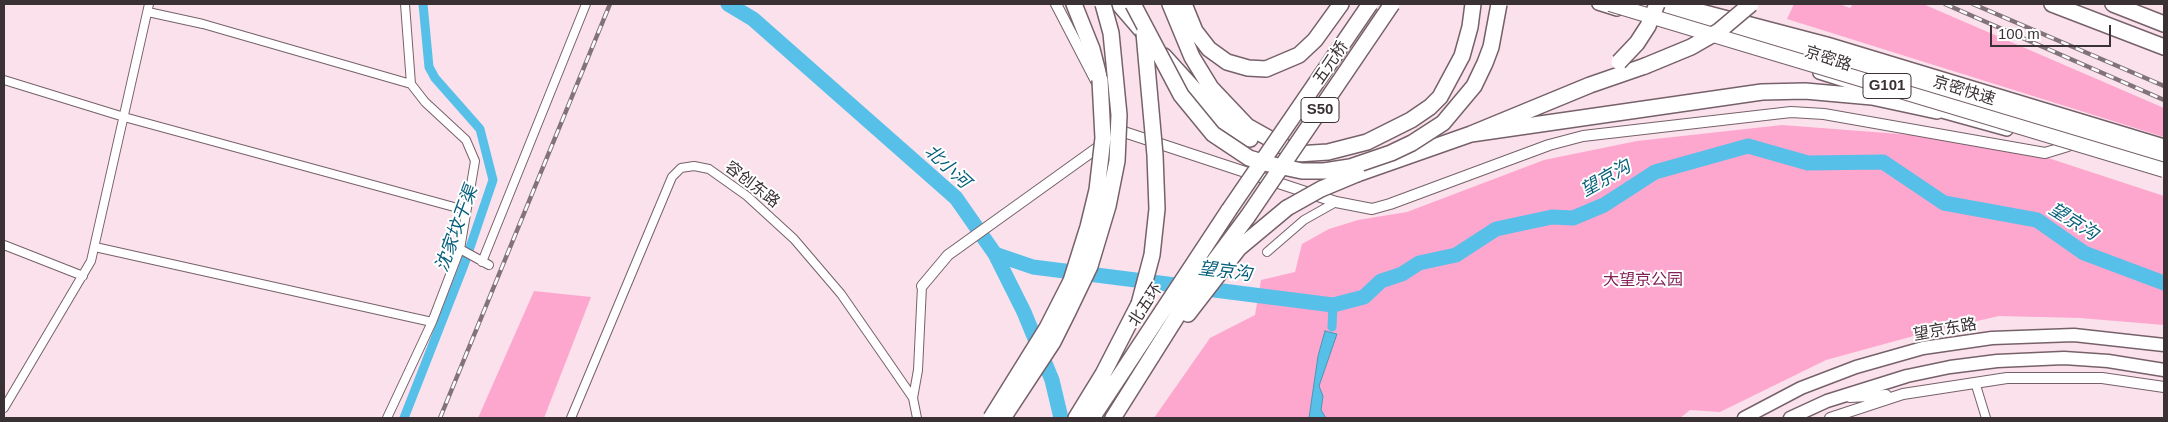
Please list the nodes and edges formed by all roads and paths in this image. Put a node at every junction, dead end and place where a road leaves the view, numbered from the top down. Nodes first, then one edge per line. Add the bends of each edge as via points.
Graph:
1 (404, 4) edge
2 (586, 4) edge
3 (1056, 4) edge
4 (1074, 4) edge
5 (1103, 4) edge
6 (1120, 4) edge
7 (1133, 4) edge
8 (1143, 4) edge
9 (1170, 4) edge
10 (1184, 4) edge
11 (1341, 4) edge
12 (1370, 4) edge
13 (1392, 4) edge
14 (1473, 4) edge
15 (1499, 4) edge
16 (1598, 4) edge
17 (1610, 4) edge
18 (1657, 4) edge
19 (1680, 4) edge
20 (1751, 4) edge
21 (2052, 4) edge
22 (2113, 4) edge
23 (148, 8) edge
24 (2164, 24) edge
25 (1144, 33) junction
26 (2164, 47) edge
27 (4, 80) edge
28 (411, 84) junction
29 (1590, 86) junction
30 (1937, 111) junction
31 (124, 117) junction
32 (1121, 131) junction
33 (1472, 134) junction
34 (2164, 144) edge
35 (2068, 146) junction
36 (1297, 154) junction
37 (2164, 155) edge
38 (2164, 170) edge
39 (2164, 175) edge
40 (1336, 202) junction
41 (465, 210) junction
42 (1229, 210) joint
43 (4, 245) edge
44 (95, 247) junction
45 (460, 249) junction
46 (1267, 252) dead end
47 (83, 276) junction
48 (1204, 285) junction
49 (922, 286) joint
50 (432, 322) junction
51 (2164, 345) edge
52 (2164, 370) edge
53 (1975, 382) junction
54 (2164, 387) edge
55 (1902, 394) junction
56 (913, 398) junction
57 (1837, 398) junction
58 (4, 408) edge
59 (1093, 416) edge
60 (387, 418) edge
61 (571, 418) edge
62 (917, 418) edge
63 (991, 418) edge
64 (1003, 418) edge
65 (1076, 418) edge
66 (1113, 418) edge
67 (1744, 418) edge
68 (1790, 418) edge
69 (1830, 418) edge
70 (1986, 418) edge

1 - 28 street
2 - 45 street via 485,264
3 - 32 street
4 - 63 highway, bridge via 1100,80 1103,138 1097,190 1071,281 1047,328
5 - 64 highway, bridge via 1111,33 1119,115 1117,161 1108,206 1090,266 1068,312 1053,342
6 - 25 highway
7 - 15 highway, bridge via 1181,95 1213,134 1249,158 1302,171 1324,171 1370,161 1412,144 1443,123 1474,86 1485,63
8 - 25 highway, bridge
9 - 36 highway via 1192,57 1211,88 1247,126
10 - 11 highway via 1195,32 1209,49 1227,62 1266,69 1299,55 1315,40
12 - 42 highway, 五元桥 / S50, bridge
13 - 48 highway, 五元桥 / S50, bridge
14 - 36 highway via 1462,56 1440,97 1424,111 1367,142 1328,152
16 - 30 main road, 京密路 / G101
17 - 38 highway, 京密快速 / G101, bridge
18 - 29 highway, bridge via 1637,43
18 - 37 highway, 京密快速 / G101
19 - 34 main road, 京密路 / G101 via 1827,43
20 - 29 highway, bridge via 1719,31 1691,47
21 - 26 highway
22 - 24 highway
23 - 28 street
23 - 31 street
25 - 36 highway via 1223,120 1253,141 1274,150
25 - 65 highway, bridge via 1157,209 1152,255 1140,304
27 - 31 street
28 - 41 street via 425,102 466,140 474,161
29 - 33 highway
30 - 33 highway via 1864,96 1805,91 1762,92
30 - 35 main road, 京密路 / G101
31 - 41 street
31 - 44 street
32 - 40 street
32 - 49 street via 955,250
33 - 48 highway, bridge via 1356,174 1287,208 1257,231
35 - 39 main road, 京密路 / G101
35 - 40 street via 2045,153 1824,114 1791,112 1583,136 1549,145 1372,209
40 - 46 street via 1304,220
41 - 45 street
42 - 59 highway, 北五环 / S50
43 - 47 street
44 - 47 street via 92,261
44 - 50 street
45 - 50 street
47 - 58 street
48 - 66 highway, 北五环 via 1170,329
49 - 56 street via 918,370
50 - 60 street
51 - 67 main road, 望京东路 via 2074,335 1992,338 1923,348 1856,367 1801,388
52 - 57 main road via 2064,358 1997,361 1907,376
53 - 54 street via 2059,376
53 - 55 street
53 - 70 street
55 - 57 street
55 - 69 street
56 - 61 street, 容创东路 via 841,294 794,239 747,196 709,169 694,166 681,168 672,177
56 - 62 street, 容创东路
57 - 68 main road

